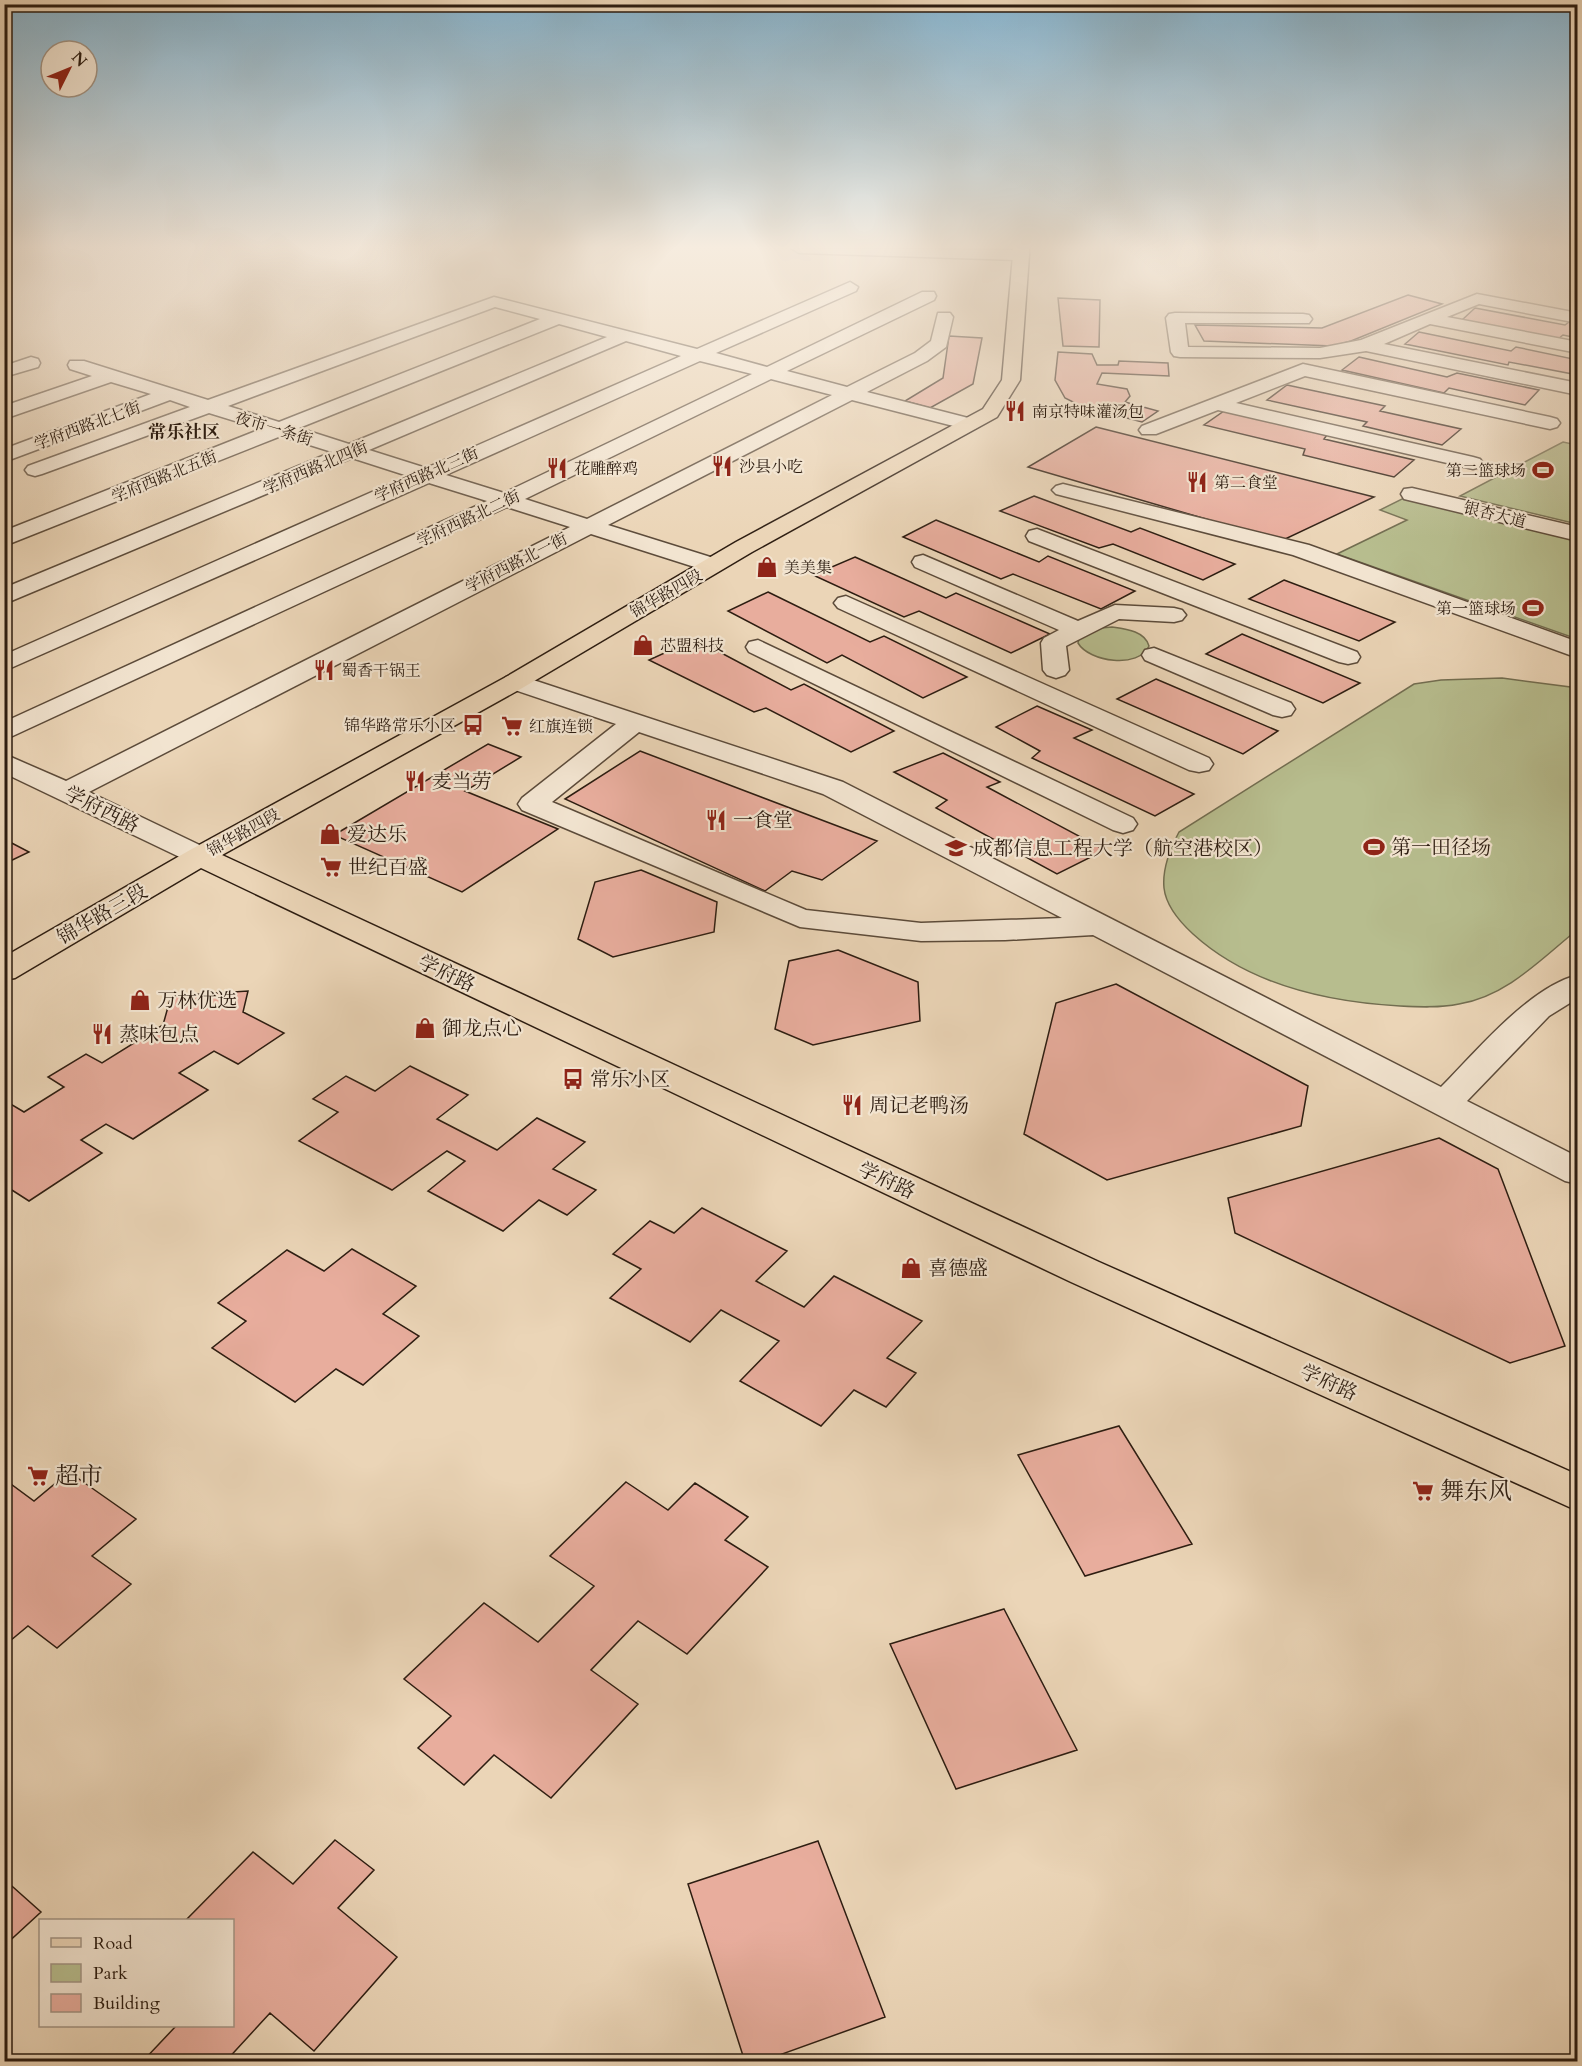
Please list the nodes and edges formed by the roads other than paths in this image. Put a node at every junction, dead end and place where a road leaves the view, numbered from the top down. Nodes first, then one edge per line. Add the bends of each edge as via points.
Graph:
1 (379, 344) edge
2 (493, 344) edge
3 (604, 344) edge
4 (656, 344) edge
5 (721, 344) edge
6 (827, 344) edge
7 (938, 344) edge
8 (1014, 344) edge
9 (1179, 344) edge
10 (1560, 344) edge
11 (1364, 345) junction
12 (1578, 348) edge
13 (697, 355) junction
14 (31, 363) dead end
15 (77, 365) dead end
16 (1303, 370) junction
17 (4, 372) edge
18 (768, 373) junction
19 (110, 376) junction
20 (1578, 389) edge
21 (848, 393) junction
22 (169, 394) junction
23 (1217, 404) junction
24 (209, 407) junction
25 (4, 413) edge
26 (1550, 423) dead end
27 (969, 424) junction
28 (281, 430) junction
29 (1149, 430) dead end
30 (351, 452) junction
31 (4, 456) edge
32 (1473, 463) dead end
33 (35, 470) dead end
34 (425, 475) junction
35 (1064, 490) dead end
36 (1412, 494) dead end
37 (506, 500) junction
38 (586, 526) junction
39 (1578, 534) edge
40 (1037, 536) dead end
41 (4, 539) edge
42 (923, 562) dead end
43 (712, 566) junction
44 (4, 597) edge
45 (846, 603) dead end
46 (1174, 615) dead end
47 (1079, 630) junction
48 (758, 647) dead end
49 (1578, 651) edge
50 (1154, 656) dead end
51 (1348, 657) dead end
52 (4, 664) edge
53 (1056, 670) dead end
54 (515, 682) junction
55 (1282, 709) dead end
56 (636, 722) junction
57 (4, 732) edge
58 (4, 762) edge
59 (1199, 764) dead end
60 (67, 792) junction
61 (1123, 824) dead end
62 (200, 856) junction
63 (1099, 925) junction
64 (4, 971) edge
65 (1578, 984) edge
66 (1445, 1103) junction
67 (1578, 1172) edge
68 (1578, 1494) edge

1 - 24 street
2 - 28 street, 学府西路北五街
3 - 30 street, 学府西路北四街
4 - 13 street
5 - 13 street, 学府西路北三街
6 - 18 street, 学府西路北二街
7 - 21 street, 学府西路北一街
8 - 27 main road, 锦华路四段 via 1011,380 990,413
9 - 11 street via 1180,351 1320,353
10 - 12 street
11 - 16 street
11 - 20 street
13 - 18 street
13 - 34 street, 学府西路北三街
14 - 17 street
15 - 19 street, 夜市一条街
16 - 23 street
16 - 26 street
18 - 21 street
18 - 37 street, 学府西路北二街
19 - 22 street, 夜市一条街
19 - 25 street
21 - 27 street
21 - 38 street, 学府西路北一街
22 - 24 street, 夜市一条街
22 - 31 street, 学府西路北七街
23 - 29 street
23 - 32 street
24 - 28 street, 夜市一条街
24 - 33 street
27 - 43 main road, 锦华路四段
28 - 30 street, 夜市一条街
28 - 41 street, 学府西路北五街
30 - 34 street, 夜市一条街
30 - 44 street, 学府西路北四街
34 - 37 street, 夜市一条街
34 - 52 street, 学府西路北三街
35 - 49 street via 1301,550
36 - 39 street, 银杏大道
37 - 38 street, 夜市一条街
37 - 57 street, 学府西路北二街
38 - 43 street, 夜市一条街
38 - 60 street, 学府西路北一街
40 - 51 street
42 - 47 street
43 - 54 main road, 锦华路四段
45 - 59 street
46 - 47 street via 1115,612
47 - 53 street via 1053,643
48 - 61 street
50 - 55 street
54 - 56 street
54 - 62 main road, 锦华路四段
56 - 63 street via 834,788
56 - 63 street via 532,804 800,918 921,932 1005,932
58 - 60 street, 学府西路
60 - 62 street, 学府西路
62 - 64 main road, 锦华路三段
62 - 68 main road, 学府路 via 1085,1272
63 - 66 street
65 - 66 street via 1538,1010
66 - 67 street

